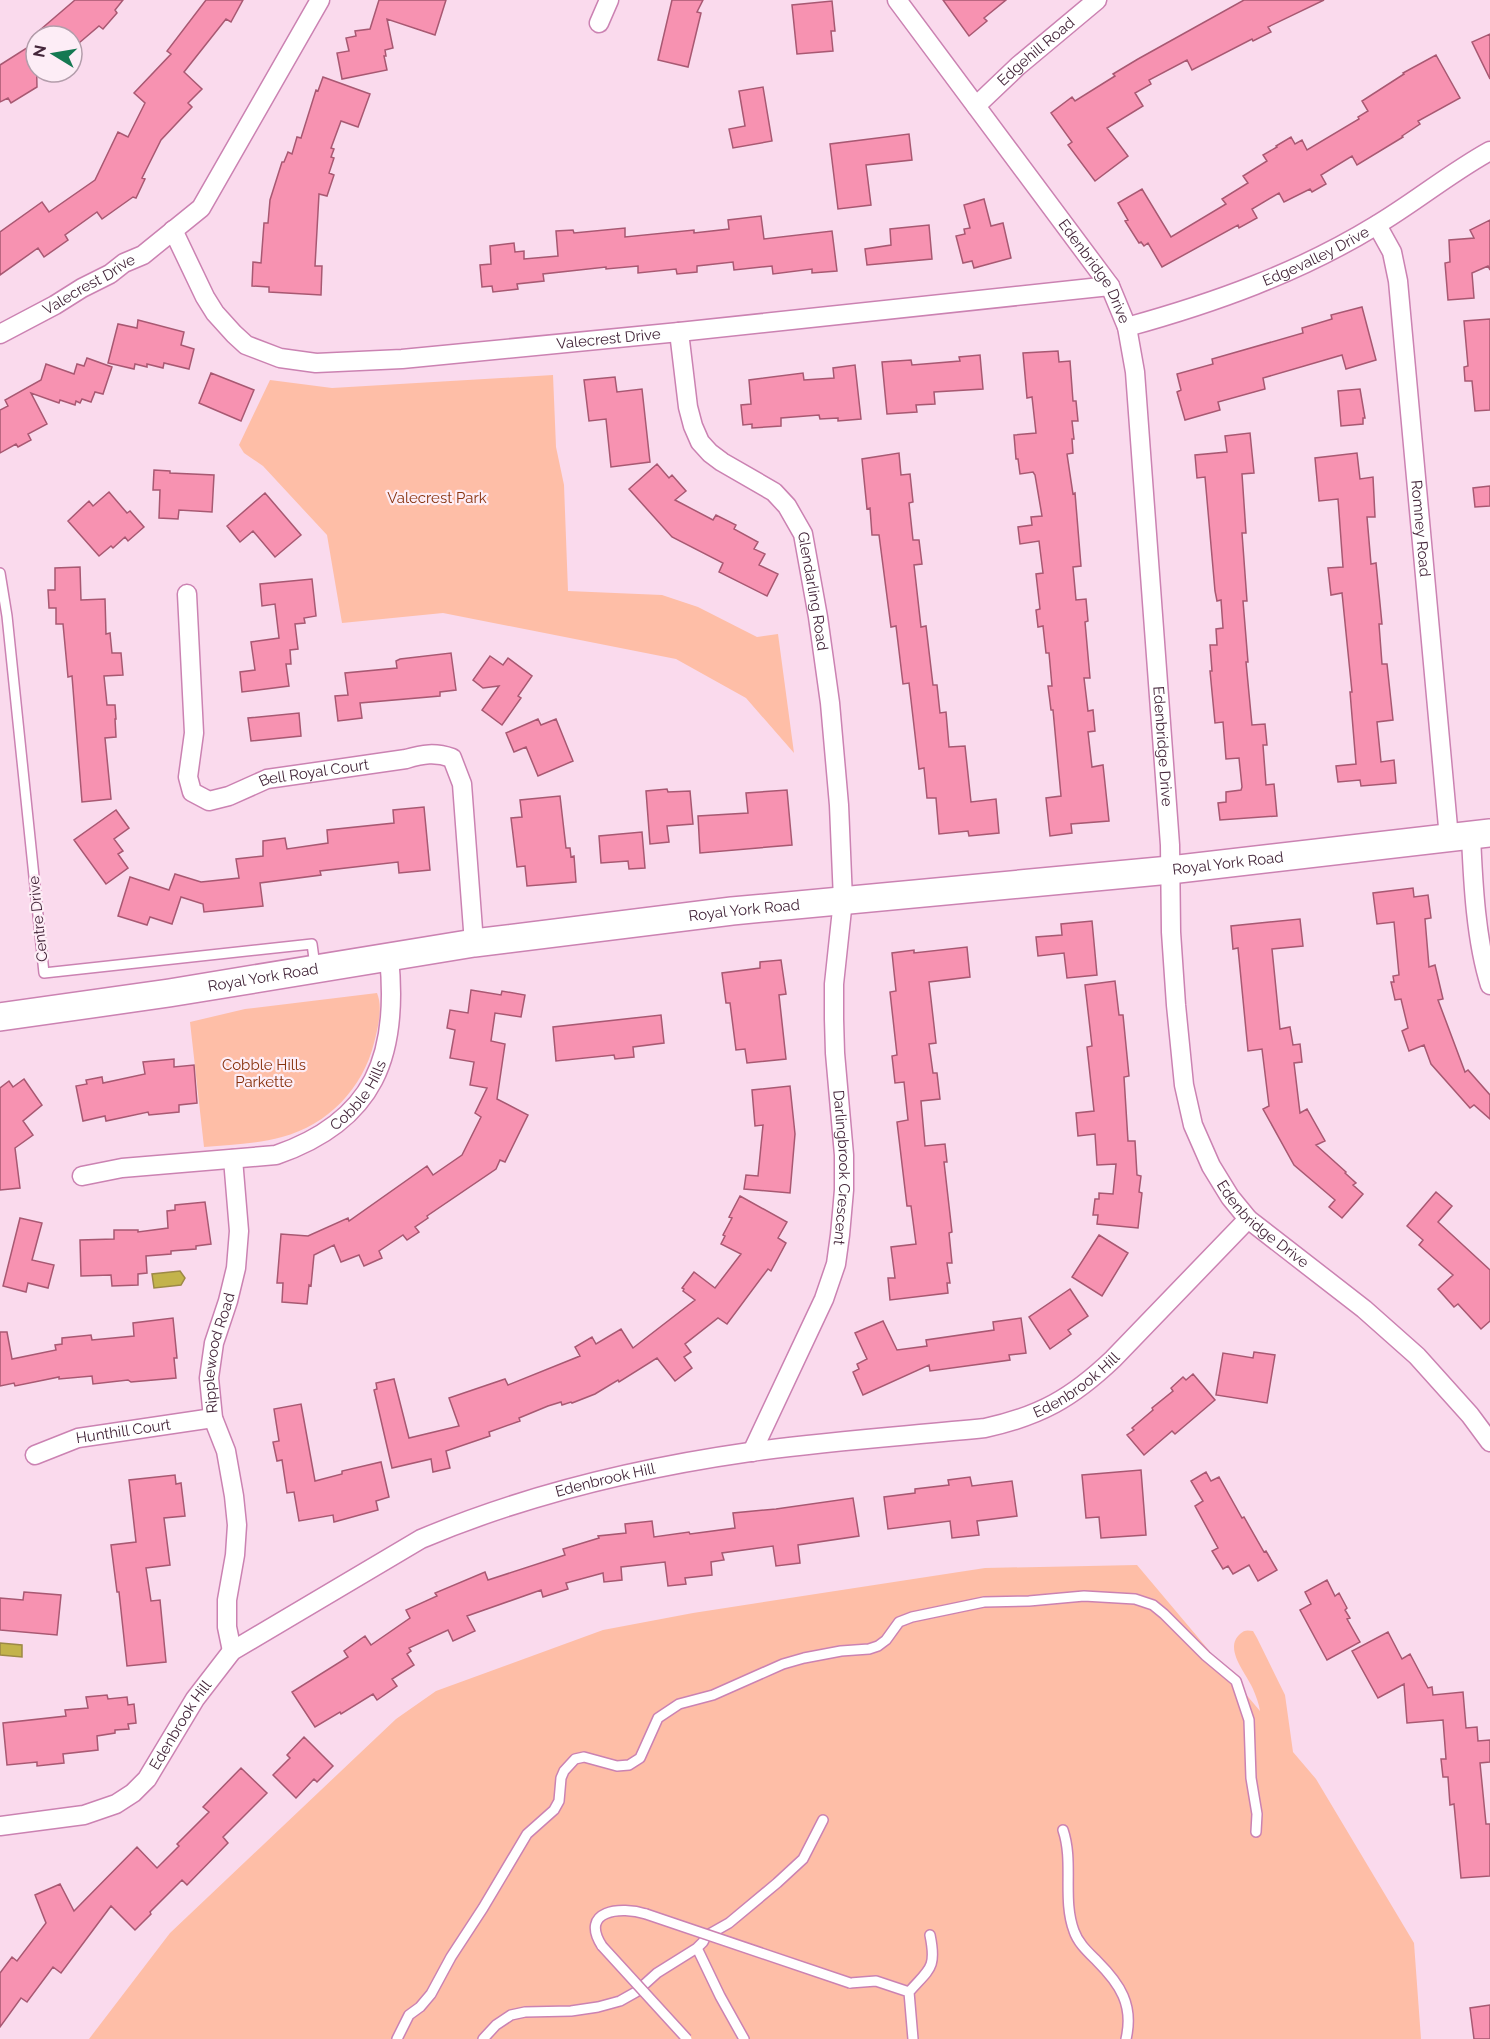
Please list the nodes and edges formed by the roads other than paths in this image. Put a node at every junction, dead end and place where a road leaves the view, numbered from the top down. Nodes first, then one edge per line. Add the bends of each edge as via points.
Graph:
1 (320, 0) edge
2 (609, 0) edge
3 (897, 0) edge
4 (1097, 0) edge
5 (599, 22) dead end
6 (976, 106) junction
7 (1490, 151) edge
8 (1377, 225) junction
9 (173, 231) junction
10 (1110, 286) junction
11 (1127, 327) junction
12 (680, 332) junction
13 (0, 334) edge
14 (0, 573) edge
15 (187, 594) dead end
16 (4, 616) edge
17 (1470, 836) edge
18 (1170, 870) junction
19 (843, 900) junction
20 (474, 943) junction
21 (389, 957) junction
22 (315, 968) junction
23 (1490, 985) edge
24 (0, 1017) edge
25 (234, 1159) junction
26 (82, 1176) dead end
27 (1248, 1219) junction
28 (213, 1418) junction
29 (1490, 1442) edge
30 (752, 1452) junction
31 (35, 1455) dead end
32 (232, 1651) junction
33 (823, 1820) dead end
34 (0, 1826) edge
35 (1063, 1830) dead end
36 (1256, 1832) dead end
37 (930, 1935) dead end
38 (697, 1948) junction
39 (909, 1992) junction
40 (397, 2039) edge
41 (483, 2039) edge
42 (687, 2039) edge
43 (744, 2039) edge
44 (913, 2039) edge
45 (1126, 2039) edge

1 - 9 street, Valecrest Drive via 201,208
2 - 5 street
3 - 6 street, Edenbridge Drive
4 - 6 street, Edgehill Road
6 - 10 street, Edenbridge Drive
7 - 8 street, Edgevalley Drive
8 - 11 street, Edgevalley Drive via 1325,254 1240,292
8 - 17 street, Romney Road via 1392,252 1398,281
9 - 12 street, Valecrest Drive via 215,313 246,345 280,358 316,363 402,359
9 - 13 street, Valecrest Drive via 143,255
10 - 11 street, Edenbridge Drive
10 - 12 street, Valecrest Drive
11 - 18 street, Edenbridge Drive via 1135,372
12 - 19 street, Glendarling Road via 688,407 700,442 722,462 774,492 803,534 830,703
14 - 16 lane, Centre Drive
15 - 20 street, Bell Royal Court via 194,733 188,777 192,792 209,801 267,779 422,754 452,758 462,784
16 - 22 lane, Centre Drive via 44,973 312,944
17 - 18 main road, Royal York Road
17 - 23 street, Romney Road via 1484,968
18 - 19 main road, Royal York Road
18 - 27 street, Edenbridge Drive via 1171,932 1184,1085 1193,1125 1211,1166
19 - 20 main road, Royal York Road
19 - 30 street, Darlingbrook Crescent via 834,984 835,1053 844,1155 837,1254 824,1299
20 - 21 main road, Royal York Road
21 - 22 main road, Royal York Road
21 - 25 street, Cobble Hills via 393,991 386,1049 373,1083 359,1103 298,1148 276,1155
22 - 24 main road, Royal York Road
25 - 26 street, Cobble Hills via 122,1168
25 - 28 street, Ripplewood Road via 239,1231 236,1268 214,1343 209,1378
27 - 29 street, Edenbridge Drive via 1364,1309 1417,1356
27 - 30 street, Edenbrook Hill via 1090,1381 1043,1410 985,1428
28 - 31 street, Hunthill Court via 78,1438
28 - 32 street, Ripplewood Road via 226,1451 237,1525 227,1600
30 - 32 street, Edenbrook Hill via 578,1485 454,1525 421,1539
32 - 34 street, Edenbrook Hill via 195,1699 147,1779 133,1793 84,1815
33 - 38 lane via 803,1858 752,1905 706,1936
35 - 45 lane via 1068,1844 1068,1894 1074,1931 1122,1992 1129,2016
36 - 40 lane via 1249,1720 1236,1681 1153,1605 1135,1599 1084,1596 984,1602 912,1617 899,1622 878,1646 783,1664 713,1695 679,1704 658,1719 640,1758 629,1765 575,1759 561,1778 554,1810 527,1834 431,1994 409,2015
37 - 39 lane via 933,1962
38 - 41 lane via 620,2001 571,2012 511,2015
38 - 43 lane
39 - 42 lane, bridge via 876,1981 850,1983 646,1914 621,1910 604,1914 597,1920 597,1939
39 - 44 lane

